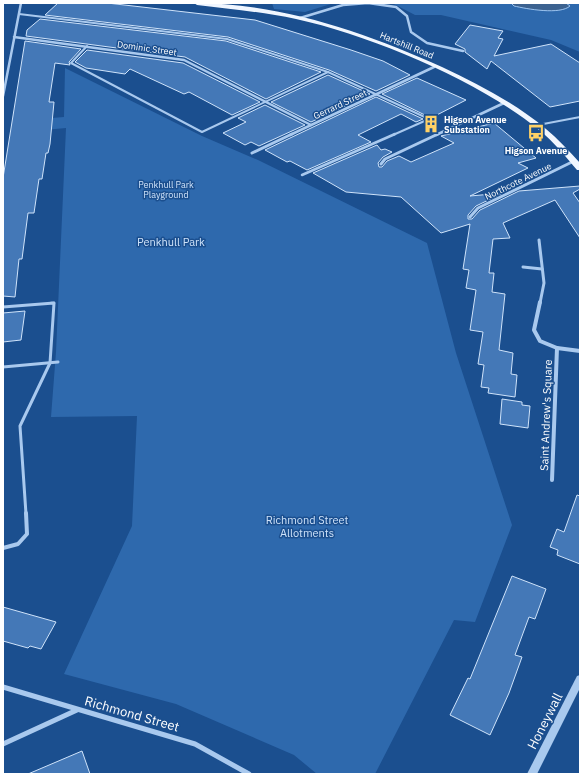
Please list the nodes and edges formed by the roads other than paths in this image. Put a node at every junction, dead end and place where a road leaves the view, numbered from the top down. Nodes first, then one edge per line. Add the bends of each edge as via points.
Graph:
1 (21, 3) edge
2 (197, 3) edge
3 (19, 14) junction
4 (300, 18) junction
5 (14, 37) junction
6 (87, 46) junction
7 (464, 51) dead end
8 (434, 67) junction
9 (328, 72) junction
10 (3, 93) edge
11 (377, 94) junction
12 (264, 101) junction
13 (504, 103) junction
14 (580, 117) edge
15 (311, 125) junction
16 (538, 126) junction
17 (252, 153) dead end
18 (574, 161) junction
19 (381, 164) dead end
20 (580, 168) edge
21 (302, 175) dead end
22 (470, 216) dead end
23 (538, 240) dead end
24 (523, 267) dead end
25 (542, 269) junction
26 (3, 307) edge
27 (557, 348) junction
28 (580, 351) edge
29 (58, 362) dead end
30 (50, 363) junction
31 (3, 367) edge
32 (552, 480) dead end
33 (3, 548) edge
34 (580, 679) edge
35 (3, 687) edge
36 (77, 710) junction
37 (3, 744) edge
38 (249, 774) edge
39 (532, 774) edge

1 - 3 street
2 - 4 main road, Hartshill Road
3 - 5 street
3 - 9 lane via 227,39
4 - 7 street via 343,5 368,3 396,7 407,16 411,32 427,43
4 - 8 main road, Hartshill Road via 369,41
5 - 6 street, Dominic Street
5 - 10 street
6 - 12 street, Dominic Street via 184,60
6 - 12 lane via 71,63 202,132
8 - 11 street, Gerrard Street
8 - 13 main road, Hartshill Road
9 - 11 lane
9 - 12 lane
11 - 15 street, Gerrard Street
11 - 21 lane via 429,119
12 - 15 street, Dominic Street
13 - 16 main road, Hartshill Road
13 - 19 street via 385,159
14 - 16 lane
15 - 17 street, Gerrard Street
16 - 18 main road, Hartshill Road
18 - 20 main road, Hartshill Road
18 - 22 street, Northcote Avenue via 478,208
23 - 25 street, Saint Andrew's Square
24 - 25 street
25 - 27 street, Saint Andrew's Square via 544,283 534,330 540,341
26 - 30 lane via 54,303
27 - 28 street
27 - 32 street, Saint Andrew's Square
29 - 30 lane
30 - 31 lane
30 - 33 lane via 20,426 27,534 18,544
34 - 39 street, Honeywall
35 - 36 street, Richmond Street
36 - 37 street
36 - 38 street, Richmond Street via 195,744

